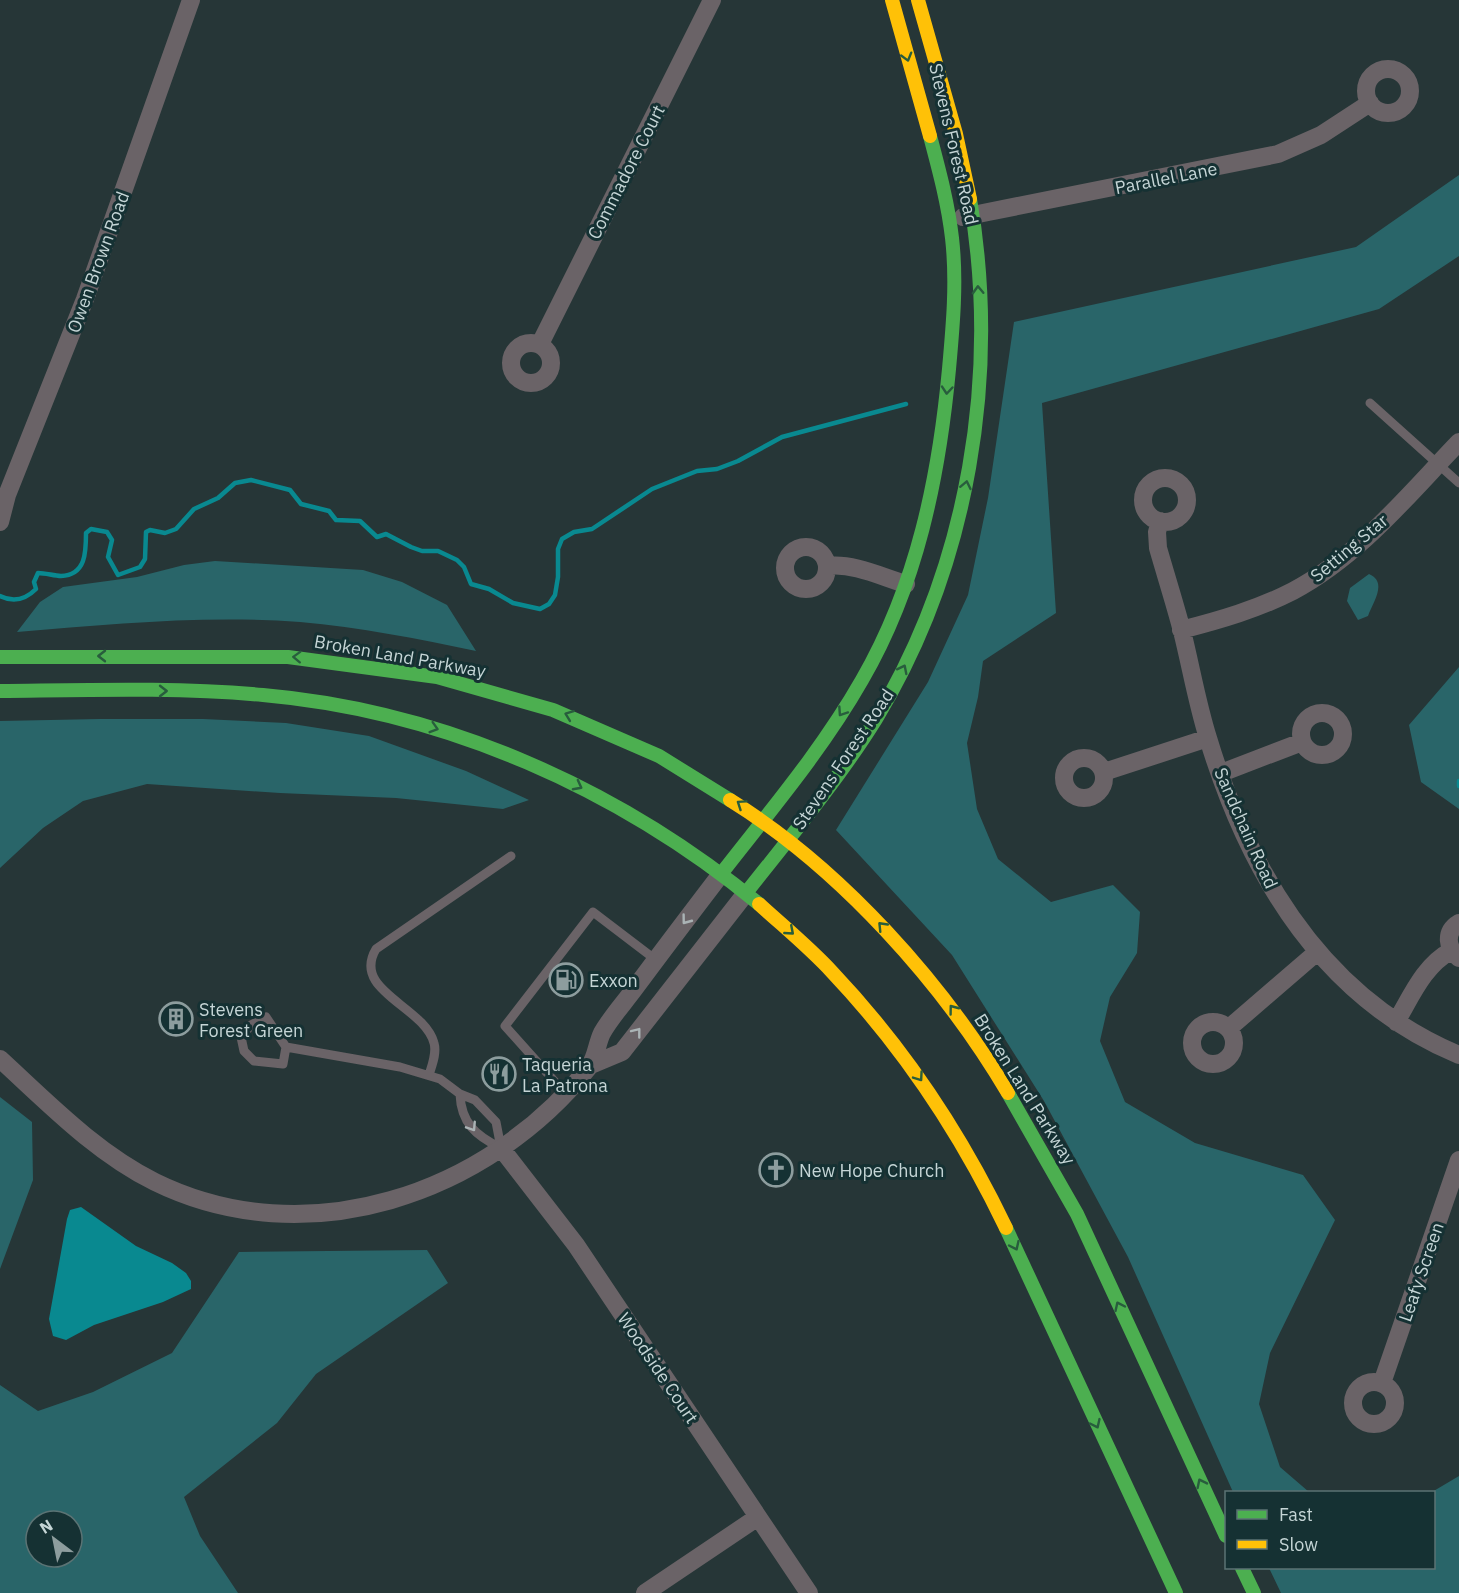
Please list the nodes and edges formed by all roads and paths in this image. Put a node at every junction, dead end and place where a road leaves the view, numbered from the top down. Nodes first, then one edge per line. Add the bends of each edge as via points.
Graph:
1 (191, 0) edge
2 (712, 0) edge
3 (892, 0) edge
4 (918, 0) edge
5 (1370, 103) dead end
6 (973, 215) junction
7 (950, 220) junction
8 (540, 344) dead end
9 (1370, 404) dead end
10 (1459, 442) edge
11 (1438, 464) junction
12 (1459, 483) edge
13 (1160, 521) dead end
14 (0, 522) edge
15 (828, 566) dead end
16 (906, 584) junction
17 (1182, 630) junction
18 (0, 657) edge
19 (0, 691) edge
20 (1208, 738) junction
21 (1302, 742) dead end
22 (1104, 772) dead end
23 (1221, 773) junction
24 (763, 819) junction
25 (789, 839) junction
26 (511, 856) dead end
27 (721, 874) junction
28 (746, 893) junction
29 (1459, 923) edge
30 (1316, 953) junction
31 (1455, 954) edge
32 (656, 960) junction
33 (1396, 1022) junction
34 (1228, 1028) dead end
35 (286, 1047) junction
36 (1459, 1055) edge
37 (0, 1059) edge
38 (591, 1065) junction
39 (429, 1075) junction
40 (565, 1093) junction
41 (460, 1094) junction
42 (501, 1148) junction
43 (1459, 1160) edge
44 (1382, 1383) dead end
45 (758, 1517) junction
46 (1225, 1532) edge
47 (1242, 1569) edge
48 (645, 1593) edge
49 (809, 1593) edge
50 (1176, 1593) edge
51 (1254, 1593) edge

1 - 14 street, Owen Brown Road via 85,299 7,495
2 - 8 street, Commadore Court
3 -> 7 main road, Stevens Forest Road
4 - 6 main road, Stevens Forest Road
5 - 6 street, Parallel Lane via 1321,135 1278,154
6 - 7 street, Parallel Lane
25 -> 6 main road, Stevens Forest Road via 876,719 923,626 949,552 968,475 976,414 979,288
7 -> 16 main road, Stevens Forest Road via 952,332 939,467 921,543
9 - 11 lane
10 - 11 street, Setting Star
11 - 12 lane
11 - 17 street, Setting Star via 1364,539 1320,575 1238,614
13 - 17 street, Sandchain Road via 1158,548
15 - 16 street via 851,567
16 -> 24 main road, Stevens Forest Road via 878,651 849,702
17 - 20 street, Sandchain Road
24 -> 18 main road, Broken Land Parkway via 703,779 596,726 536,703 431,676 304,657
19 -> 27 main road via 299,698 411,721 464,737 558,775 609,802
20 - 22 street
20 - 23 street, Sandchain Road
21 - 23 street
23 - 30 street, Sandchain Road via 1264,873
24 - 25 main road, Broken Land Parkway
24 - 27 main road, Stevens Forest Road
25 - 28 main road, Stevens Forest Road
46 -> 25 main road, Broken Land Parkway via 1062,1184 997,1072 943,996 899,945 854,897
26 - 39 lane via 372,956 374,981 416,1015 430,1032 435,1052
27 - 28 main road
27 -> 32 street, Stevens Forest Road
38 -> 28 street, Stevens Forest Road via 622,1052
28 -> 50 main road via 802,942 875,1019 955,1131 1000,1213
29 - 31 street via 1450,932 1448,942
30 - 33 street, Sandchain Road via 1367,1002
30 - 34 street
31 - 33 street via 1438,958 1429,968
32 - 38 street, Stevens Forest Road via 602,1034
32 - 40 lane via 593,912 504,1026
33 - 36 street, Sandchain Road
35 - 35 lane via 266,1017 241,1037 244,1051 254,1061 283,1064
35 - 39 lane
37 - 42 street, Stevens Forest Road via 72,1124 132,1169 178,1192 234,1209 290,1215 367,1208 434,1185
38 - 40 street, Stevens Forest Road
39 - 41 lane
40 - 42 street, Stevens Forest Road
41 - 42 lane via 475,1100 496,1122
41 -> 42 lane via 460,1110 479,1137
42 - 45 street, Woodside Court via 576,1245
43 - 44 street, Leafy Screen
45 - 48 street
45 - 49 street, Woodside Court
47 - 51 main road

